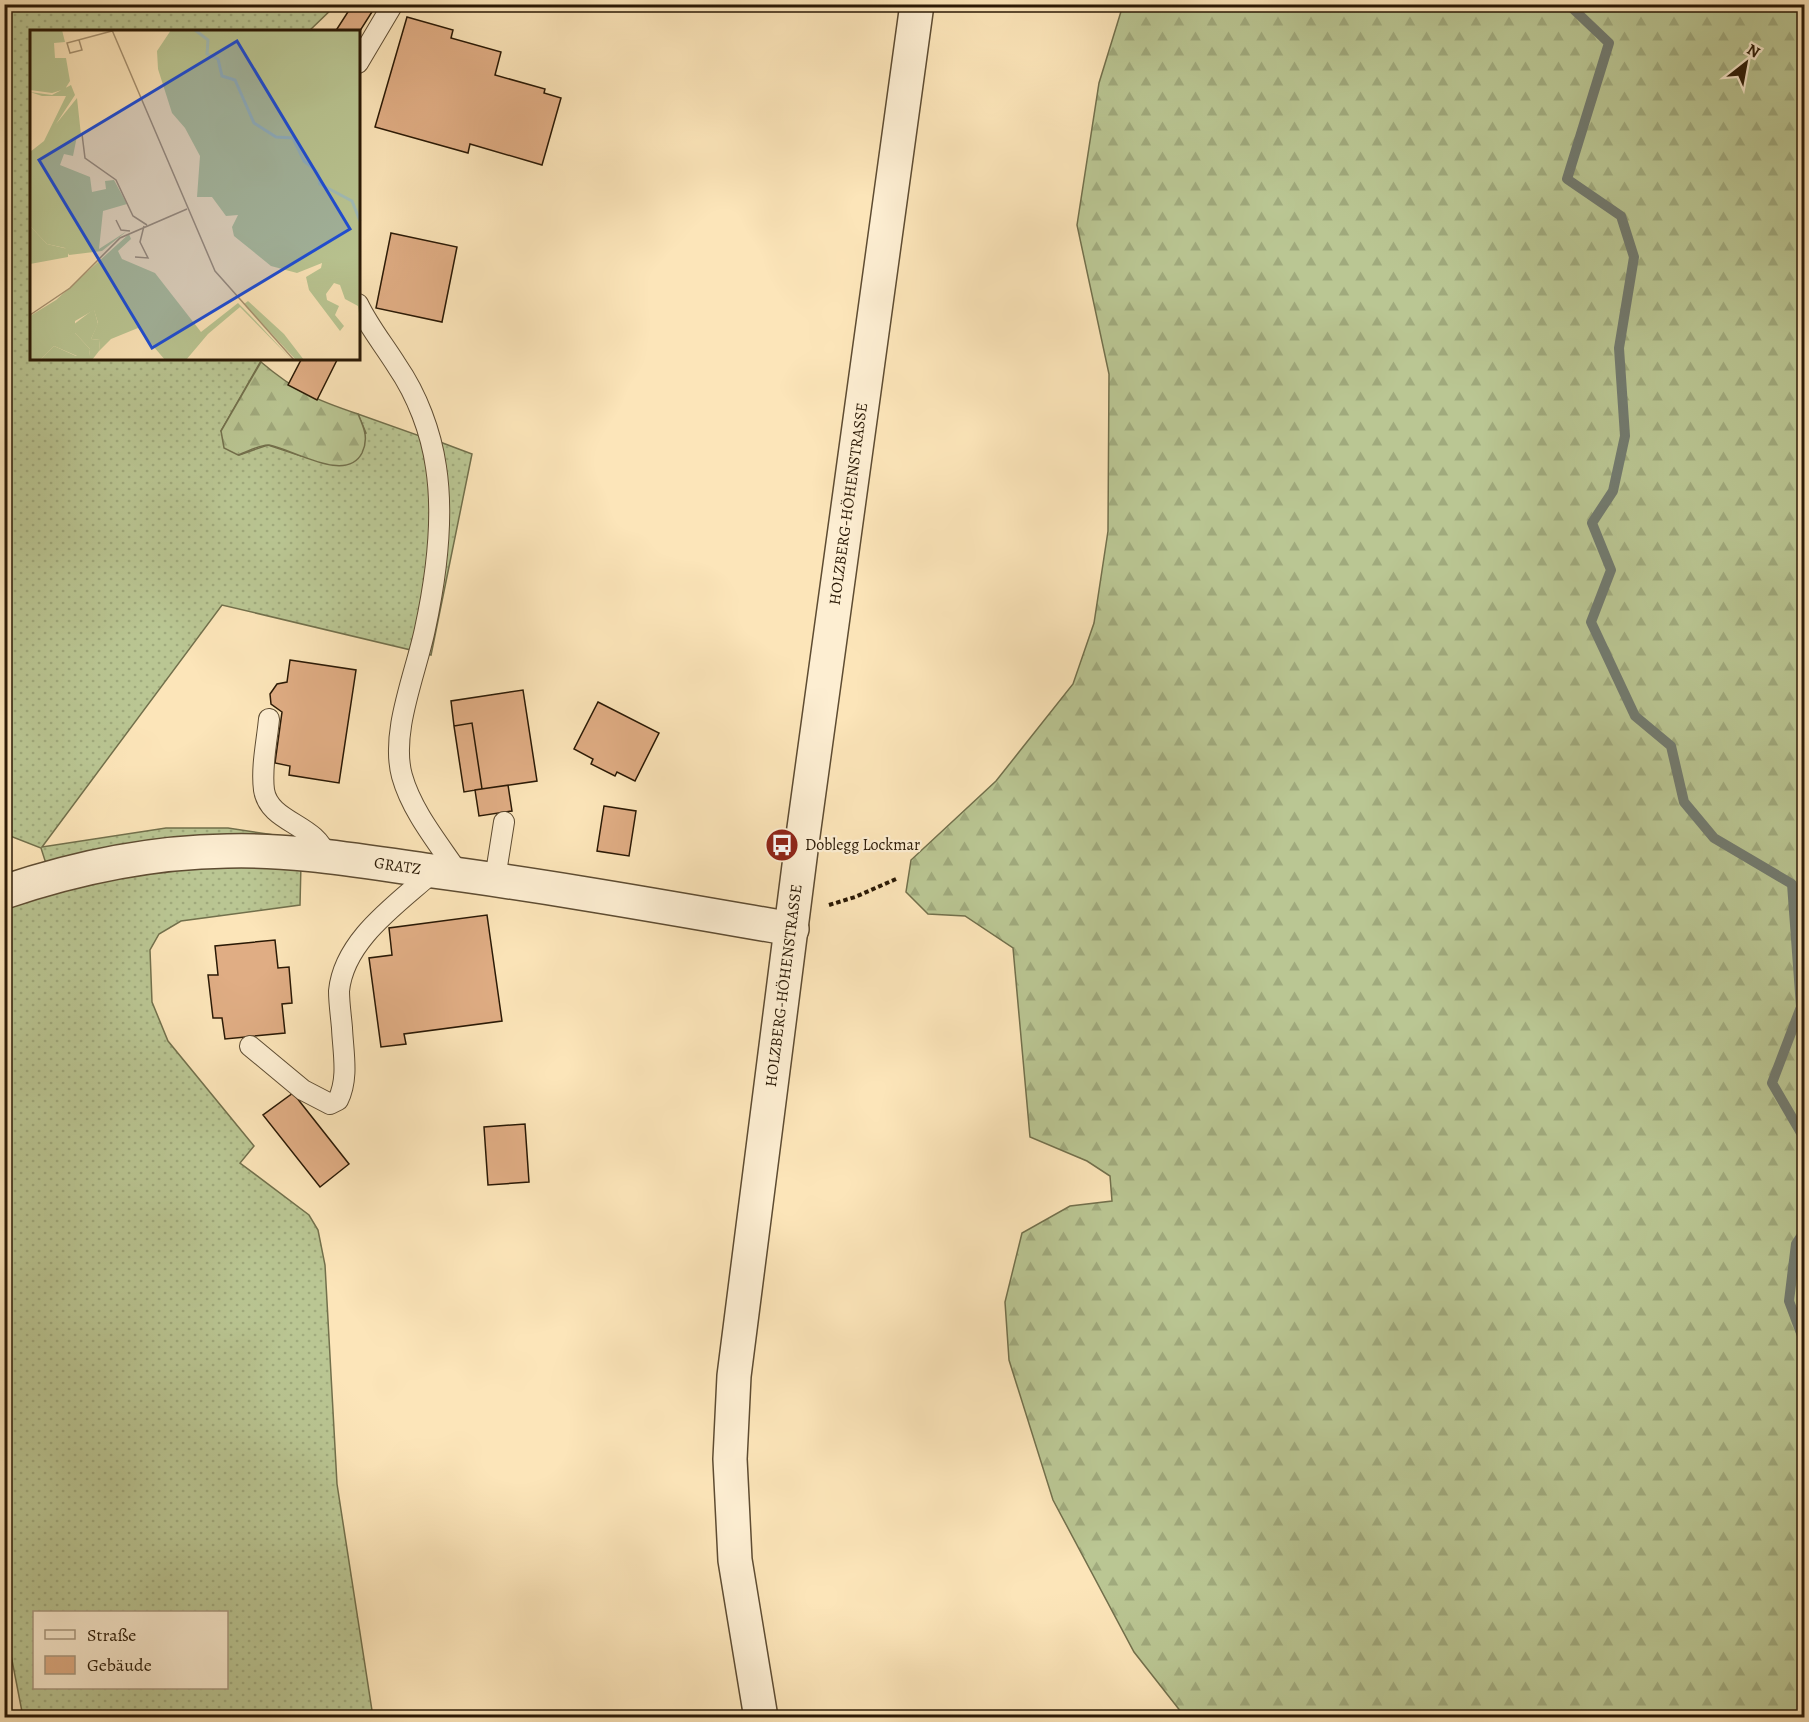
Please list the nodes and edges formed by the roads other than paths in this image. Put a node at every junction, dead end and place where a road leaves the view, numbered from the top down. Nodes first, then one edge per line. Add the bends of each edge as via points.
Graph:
1 (393, 4) edge
2 (918, 4) edge
3 (360, 60) edge
4 (360, 307) edge
5 (269, 719) dead end
6 (504, 822) dead end
7 (326, 856) junction
8 (447, 872) junction
9 (495, 879) junction
10 (4, 892) edge
11 (794, 918) junction
12 (250, 1046) dead end
13 (761, 1718) edge

1 - 3 lane
2 - 11 street, HOLZBERG-HÖHENSTRASSE
4 - 8 lane via 404,377 433,448 439,507 435,564 425,629 407,699 399,760 412,801
5 - 7 lane via 264,779 268,802 312,834 323,845
6 - 9 lane
7 - 8 street, GRATZ
7 - 10 street, GRATZ via 227,850 183,854 77,871
8 - 9 street, GRATZ
8 - 12 lane via 359,943 348,961 339,992 345,1072 344,1089 338,1100 330,1104 303,1090
9 - 11 street, GRATZ
11 - 13 street, HOLZBERG-HÖHENSTRASSE via 740,1325 730,1459 735,1560

